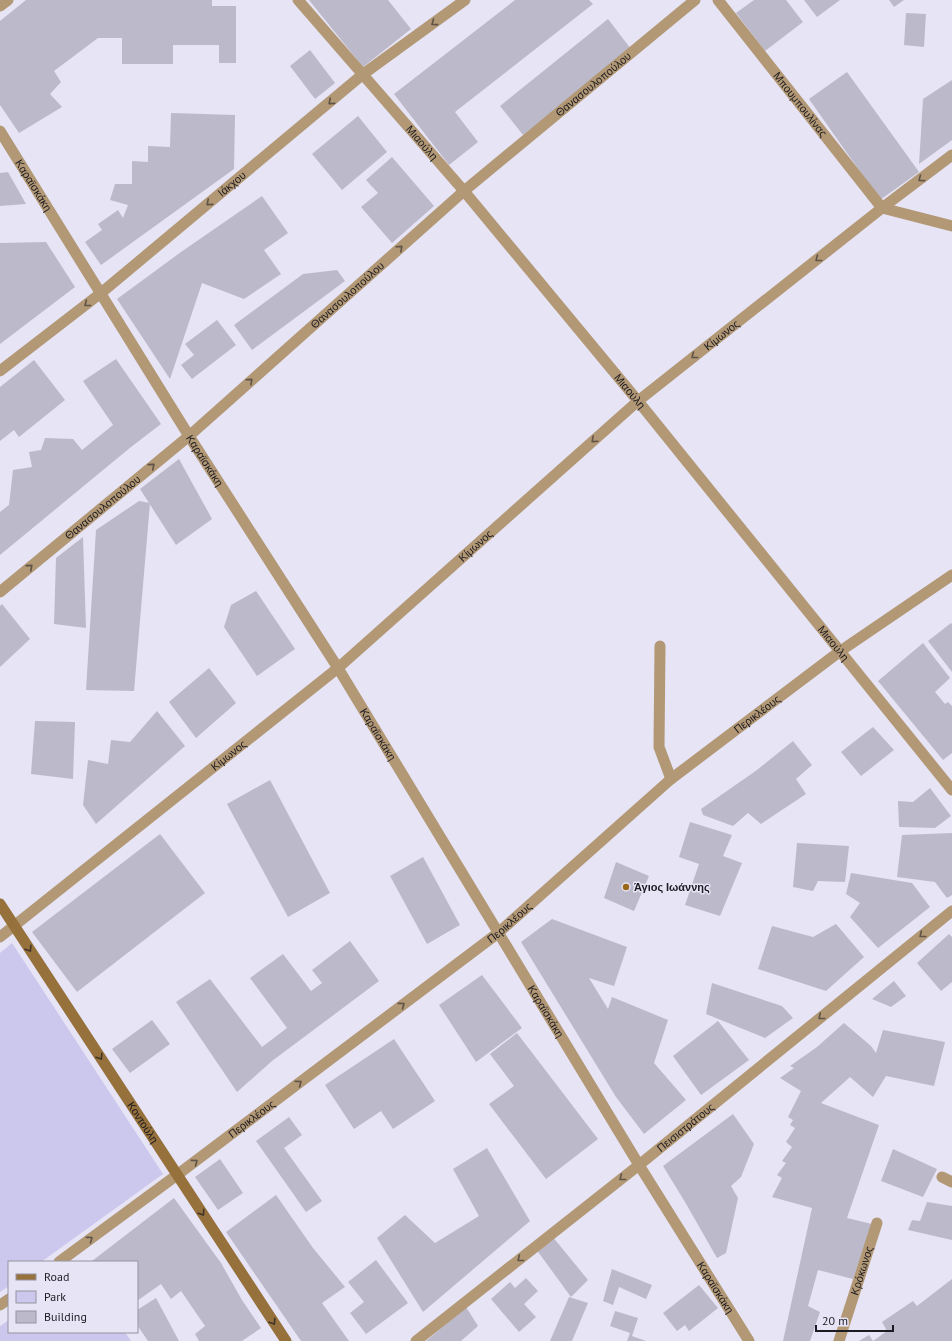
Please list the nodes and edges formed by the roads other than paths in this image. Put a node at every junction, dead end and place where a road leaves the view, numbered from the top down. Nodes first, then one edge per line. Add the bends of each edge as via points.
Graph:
1 (8, 0) edge
2 (298, 0) edge
3 (465, 0) edge
4 (695, 0) edge
5 (718, 0) edge
6 (0, 6) edge
7 (362, 75) junction
8 (0, 131) edge
9 (952, 155) edge
10 (464, 191) junction
11 (882, 208) junction
12 (952, 226) edge
13 (102, 293) junction
14 (0, 371) edge
15 (638, 401) junction
16 (189, 436) junction
17 (952, 575) edge
18 (0, 592) edge
19 (660, 646) dead end
20 (840, 652) junction
21 (338, 668) junction
22 (671, 779) junction
23 (952, 790) edge
24 (0, 904) edge
25 (952, 911) edge
26 (14, 926) junction
27 (498, 933) junction
28 (0, 937) edge
29 (639, 1165) junction
30 (177, 1175) junction
31 (877, 1223) dead end
32 (60, 1261) edge
33 (286, 1341) edge
34 (416, 1341) edge
35 (749, 1341) edge
36 (839, 1341) edge

1 - 6 street
2 - 7 street, Μιαούλη
3 -> 7 street, Ιάκχου
4 - 10 street, Θανασουλοπούλου
5 - 11 street, Μπουμπουλίνας
7 - 10 street, Μιαούλη
7 -> 13 street, Ιάκχου
8 - 13 street, Καραϊσκάκη
9 -> 11 street, Κίμωνος
10 - 15 street, Μιαούλη
16 -> 10 street, Θανασουλοπούλου
11 - 12 street
11 -> 15 street, Κίμωνος
13 -> 14 street, Ιάκχου
13 - 16 street, Καραϊσκάκη
15 - 20 street, Μιαούλη
15 -> 21 street, Κίμωνος
18 -> 16 street, Θανασουλοπούλου
16 - 21 street, Καραϊσκάκη
17 - 20 street, Περικλέους
19 - 22 street via 659,747
20 - 22 street, Περικλέους
20 - 23 street, Μιαούλη
21 - 26 street, Κίμωνος
21 - 27 street, Καραϊσκάκη
22 - 27 street, Περικλέους
24 - 26 main road, Κοντούλη
25 -> 29 street, Πεισιστράτους
26 - 28 street, Κίμωνος
26 -> 30 main road, Κοντούλη
27 - 29 street, Καραϊσκάκη
30 -> 27 street, Περικλέους
29 -> 34 street, Πεισιστράτους
29 - 35 street, Καραϊσκάκη
32 -> 30 street, Περικλέους
30 -> 33 main road, Κοντούλη
31 - 36 street, Κρόκωνος

